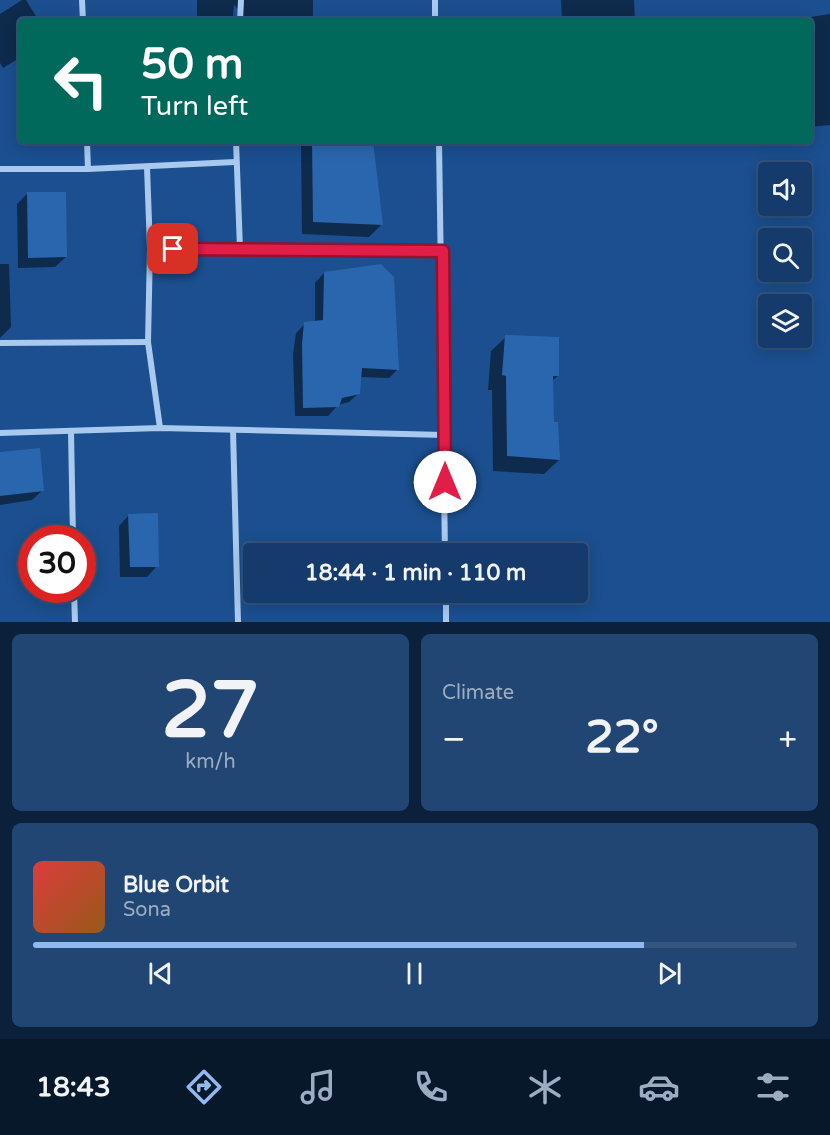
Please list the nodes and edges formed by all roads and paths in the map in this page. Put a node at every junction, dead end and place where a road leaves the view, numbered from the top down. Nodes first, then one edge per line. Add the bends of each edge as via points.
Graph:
1 (82, 0) edge
2 (241, 0) edge
3 (435, 0) edge
4 (83, 18) edge
5 (240, 18) edge
6 (435, 18) edge
7 (87, 144) edge
8 (236, 144) edge
9 (439, 144) edge
10 (236, 162) junction
11 (147, 167) junction
12 (0, 168) edge
13 (88, 169) junction
14 (150, 249) junction
15 (240, 249) junction
16 (443, 251) junction
17 (148, 342) junction
18 (0, 343) edge
19 (160, 428) junction
20 (233, 430) junction
21 (72, 432) junction
22 (0, 433) edge
23 (444, 435) junction
24 (73, 525) edge
25 (446, 543) edge
26 (74, 603) edge
27 (446, 603) edge
28 (75, 622) edge
29 (238, 622) edge
30 (446, 622) edge

1 - 4 street
2 - 5 street
3 - 6 street
7 - 13 street
8 - 10 street
9 - 16 street
10 - 11 street
10 - 15 street
11 - 13 street
11 - 14 street
12 - 13 street
14 - 15 street
14 - 17 street
15 - 16 street
16 - 23 street
17 - 18 street
17 - 19 street
19 - 20 street
19 - 21 street
20 - 23 street
20 - 29 street
21 - 22 street
21 - 24 street
23 - 25 street
26 - 28 street
27 - 30 street

